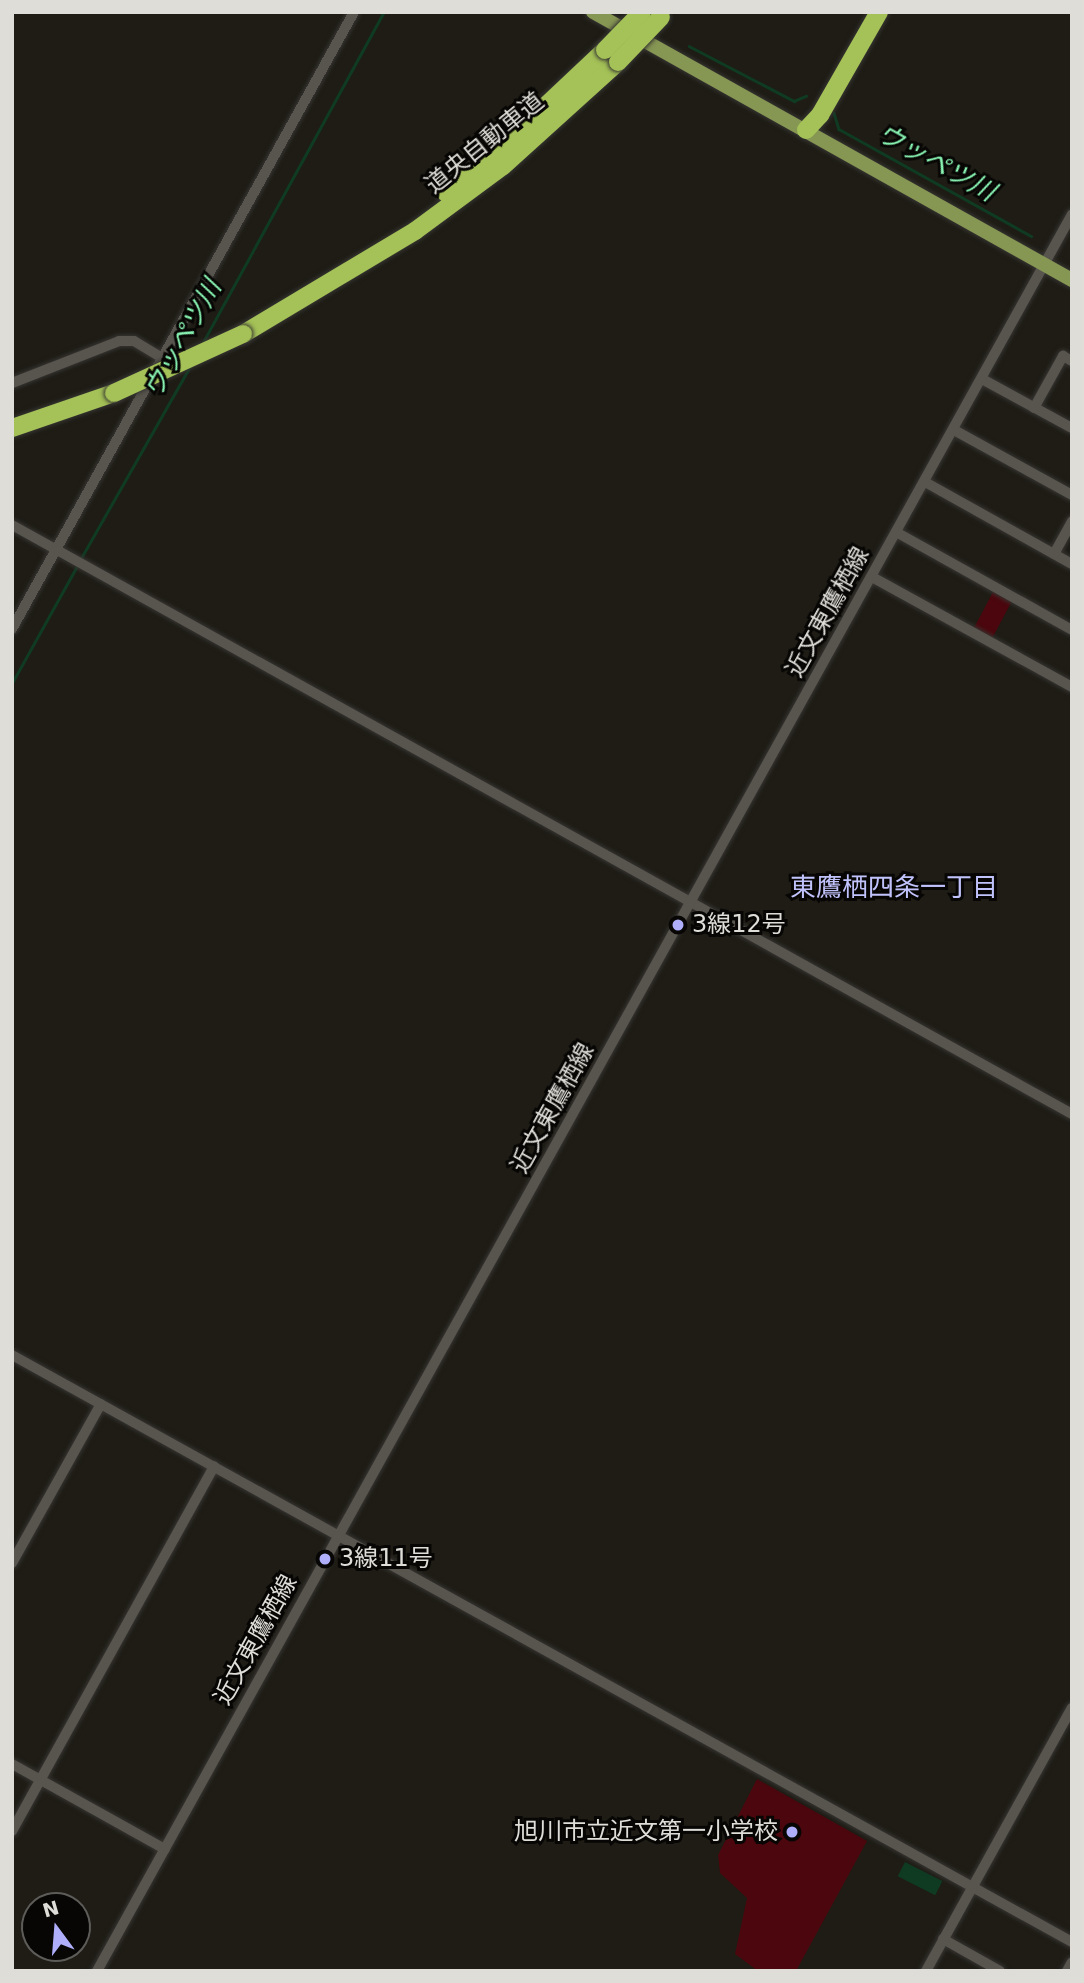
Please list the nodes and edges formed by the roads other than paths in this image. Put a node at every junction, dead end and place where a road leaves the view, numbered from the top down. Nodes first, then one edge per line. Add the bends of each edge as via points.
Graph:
1 (354, 12) edge
2 (593, 12) edge
3 (642, 12) edge
4 (868, 12) edge
5 (879, 12) edge
6 (664, 15) edge
7 (611, 56) junction
8 (806, 130) junction
9 (1072, 214) edge
10 (1045, 265) junction
11 (1072, 280) edge
12 (162, 358) junction
13 (1072, 361) edge
14 (982, 379) junction
15 (12, 383) edge
16 (1034, 408) junction
17 (12, 428) edge
18 (1072, 428) edge
19 (954, 430) junction
20 (925, 482) junction
21 (1072, 495) edge
22 (1072, 521) edge
23 (12, 525) edge
24 (896, 532) junction
25 (56, 550) junction
26 (1054, 554) junction
27 (1072, 564) edge
28 (872, 577) junction
29 (12, 629) edge
30 (1072, 629) edge
31 (1072, 687) edge
32 (691, 902) junction
33 (1072, 1114) edge
34 (12, 1355) edge
35 (101, 1404) junction
36 (214, 1466) junction
37 (338, 1535) junction
38 (12, 1563) edge
39 (1072, 1708) edge
40 (12, 1764) edge
41 (40, 1780) junction
42 (12, 1831) edge
43 (165, 1849) junction
44 (972, 1888) junction
45 (943, 1940) junction
46 (1072, 1942) edge
47 (1072, 1962) edge
48 (999, 1970) edge
49 (97, 1971) edge
50 (926, 1971) edge
51 (1067, 1971) edge

1 - 12 street
2 - 8 main road
3 - 7 highway, 道央自動車道, bridge
4 - 8 highway via 811,109
5 - 8 highway
6 - 7 highway, 道央自動車道, bridge
7 - 17 highway, 道央自動車道, bridge via 503,166 415,231 319,292 243,334 114,393
8 - 10 main road
9 - 10 street, 近文東鷹栖線
10 - 11 main road
10 - 14 street, 近文東鷹栖線
12 - 15 street via 134,341 118,341
12 - 25 street
13 - 16 street via 1063,356
14 - 16 street
14 - 19 street, 近文東鷹栖線
16 - 18 street
19 - 20 street, 近文東鷹栖線
19 - 21 street
20 - 24 street, 近文東鷹栖線
20 - 26 street
22 - 26 street
23 - 25 street
24 - 28 street, 近文東鷹栖線
24 - 30 street
25 - 29 street
25 - 32 street
26 - 27 street
28 - 31 street
28 - 32 street, 近文東鷹栖線
32 - 33 street
32 - 37 street, 近文東鷹栖線
34 - 35 street
35 - 36 street
35 - 38 street
36 - 37 street
36 - 41 street
37 - 43 street, 近文東鷹栖線
37 - 44 street
39 - 44 street
40 - 41 street
41 - 42 street
41 - 43 street
43 - 49 street, 近文東鷹栖線
44 - 45 street
44 - 46 street
45 - 48 street
45 - 50 street
47 - 51 street

